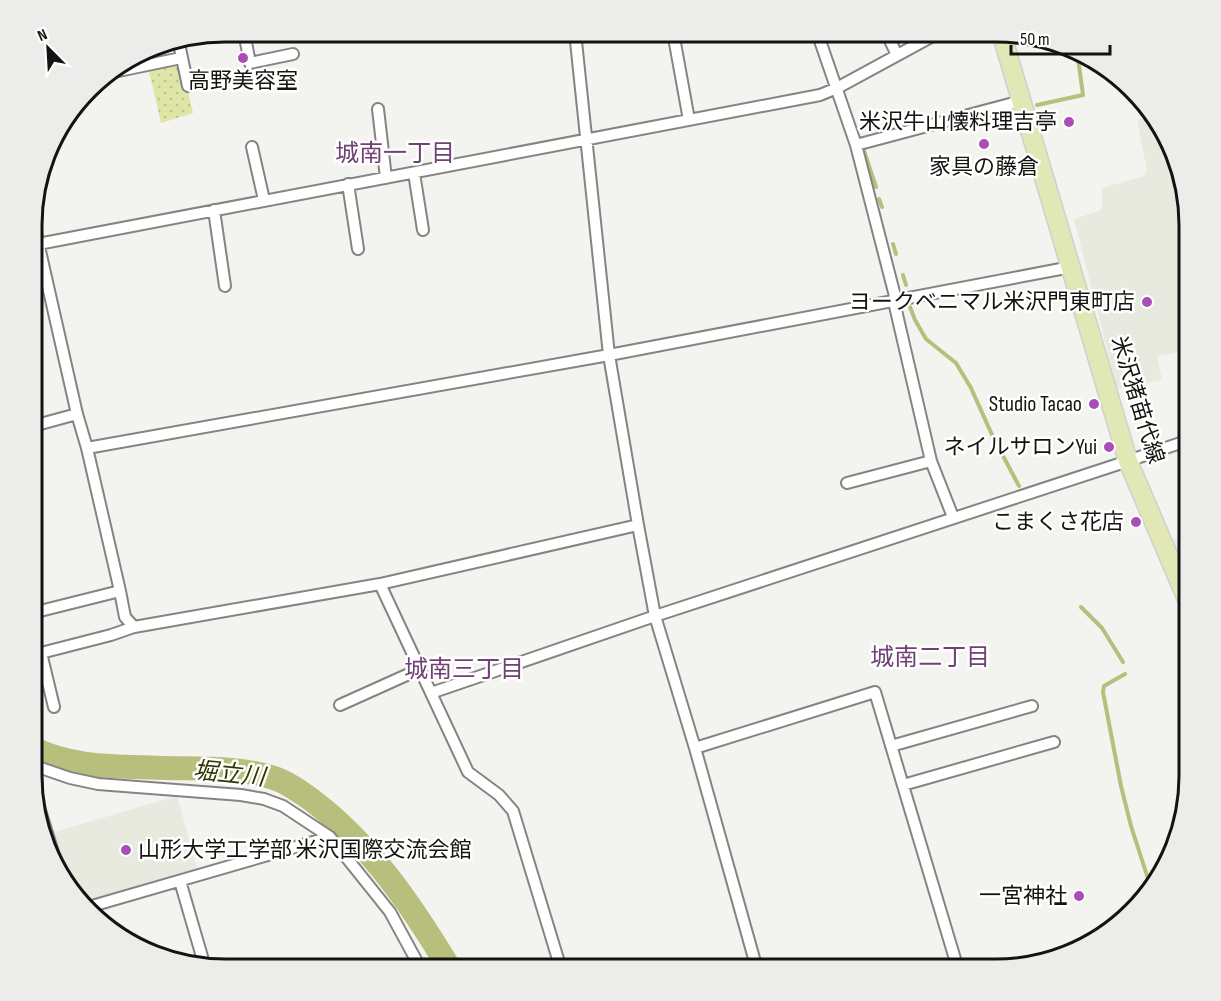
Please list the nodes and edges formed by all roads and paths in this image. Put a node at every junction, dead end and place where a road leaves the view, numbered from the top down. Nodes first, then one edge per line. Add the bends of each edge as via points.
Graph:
1 (246, 42) edge
2 (576, 42) edge
3 (675, 42) edge
4 (821, 42) edge
5 (891, 42) edge
6 (921, 42) edge
7 (1004, 42) edge
8 (180, 49) edge
9 (293, 54) dead end
10 (897, 55) junction
11 (181, 58) junction
12 (132, 68) edge
13 (188, 86) dead end
14 (837, 88) junction
15 (1022, 101) junction
16 (378, 109) dead end
17 (689, 120) junction
18 (586, 140) junction
19 (856, 145) junction
20 (252, 147) dead end
21 (414, 173) junction
22 (386, 178) junction
23 (348, 184) junction
24 (264, 201) junction
25 (213, 210) junction
26 (423, 230) dead end
27 (42, 244) edge
28 (358, 249) dead end
29 (1071, 267) junction
30 (42, 270) edge
31 (225, 286) dead end
32 (897, 300) junction
33 (609, 355) junction
34 (77, 414) junction
35 (42, 424) edge
36 (1179, 443) edge
37 (87, 448) junction
38 (931, 461) junction
39 (1128, 461) junction
40 (847, 483) dead end
41 (954, 517) junction
42 (638, 525) junction
43 (1179, 581) edge
44 (380, 584) junction
45 (120, 591) junction
46 (42, 610) edge
47 (655, 616) junction
48 (134, 627) junction
49 (42, 653) edge
50 (42, 657) edge
51 (420, 669) junction
52 (431, 693) junction
53 (340, 705) dead end
54 (1032, 706) dead end
55 (54, 707) dead end
56 (1054, 742) dead end
57 (891, 746) junction
58 (695, 748) junction
59 (42, 768) edge
60 (903, 785) junction
61 (330, 837) junction
62 (180, 881) junction
63 (96, 905) edge
64 (202, 957) edge
65 (416, 959) edge
66 (558, 959) edge
67 (754, 959) edge
68 (955, 959) edge

1 - 9 street via 250,63
2 - 18 street
3 - 17 street
4 - 14 street
5 - 10 street
6 - 10 street
7 - 15 main road, 米沢猪苗代線
8 - 11 street
10 - 14 street
11 - 12 street
11 - 13 street
14 - 17 street via 820,95
14 - 19 street
15 - 19 street
15 - 29 main road, 米沢猪苗代線
16 - 22 street
17 - 18 street
18 - 21 street
18 - 33 street
19 - 32 street
20 - 24 street
21 - 22 street
21 - 26 street
22 - 23 street
23 - 24 street
23 - 28 street
24 - 25 street
25 - 27 street
25 - 31 street
29 - 32 street
29 - 39 main road, 米沢猪苗代線
30 - 34 street
32 - 33 street
32 - 38 street via 895,306
33 - 37 street
33 - 42 street
34 - 35 street
34 - 37 street
36 - 39 street
37 - 45 street
38 - 40 street
38 - 41 street
39 - 41 street
39 - 43 main road, 米沢猪苗代線
41 - 47 street
42 - 44 street
42 - 47 street
44 - 48 street
44 - 51 street
45 - 46 street
45 - 48 street via 125,617
47 - 52 street
47 - 58 street
48 - 49 street
50 - 55 street
51 - 52 street
51 - 53 street
52 - 66 street via 468,772 513,811
54 - 57 street
56 - 60 street
57 - 58 street via 875,692
57 - 60 street
58 - 67 street
59 - 61 street via 98,784 264,799 283,806
60 - 68 street
61 - 62 street
61 - 65 street via 390,912
62 - 63 street
62 - 64 street

